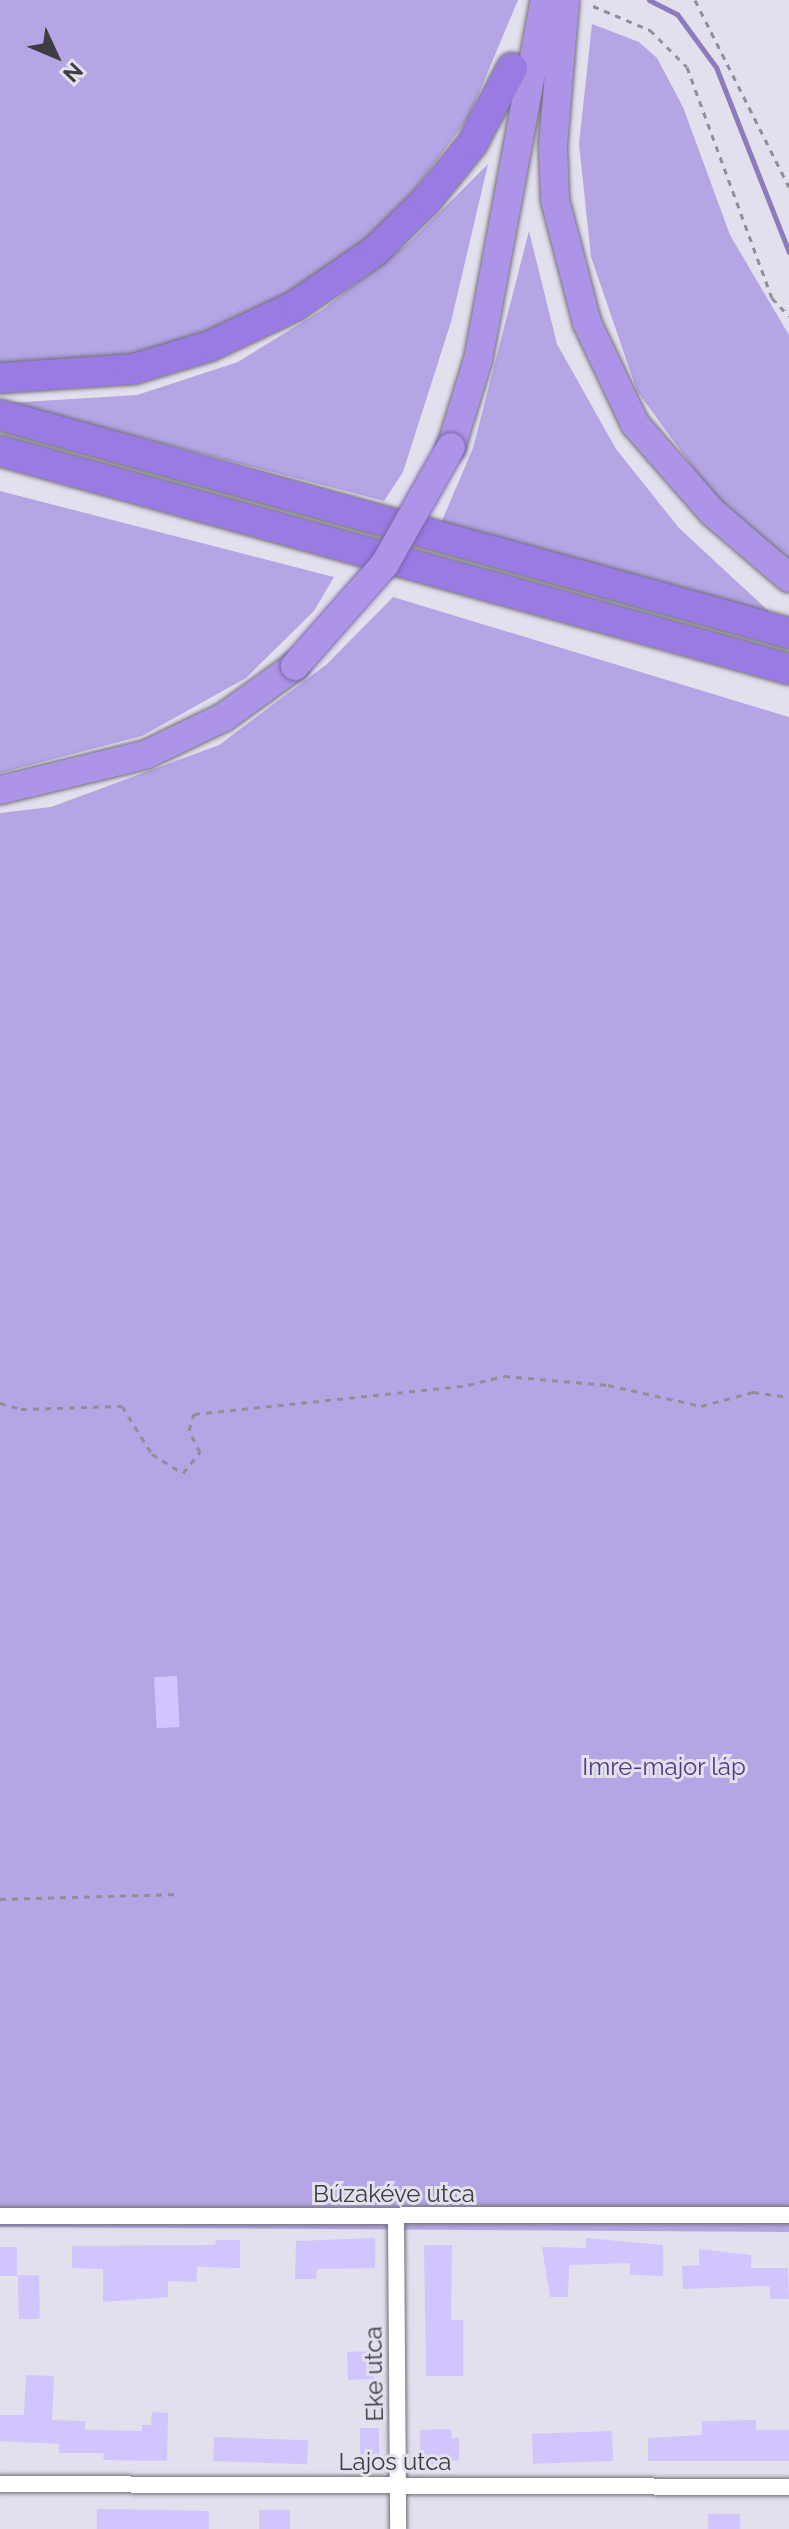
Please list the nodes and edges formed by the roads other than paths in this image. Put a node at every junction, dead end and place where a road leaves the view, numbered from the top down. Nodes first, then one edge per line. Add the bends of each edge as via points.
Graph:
1 (535, 0) edge
2 (545, 0) edge
3 (556, 0) edge
4 (565, 0) edge
5 (512, 68) joint
6 (521, 141) junction
7 (0, 378) edge
8 (0, 415) edge
9 (0, 451) edge
10 (49, 465) junction
11 (0, 468) edge
12 (789, 578) edge
13 (789, 633) edge
14 (789, 669) edge
15 (0, 790) edge
16 (789, 2215) edge
17 (0, 2216) edge
18 (396, 2219) junction
19 (0, 2484) edge
20 (399, 2487) junction
21 (789, 2487) edge
22 (398, 2529) edge

1 - 5 highway
2 - 6 highway
3 - 6 highway
4 - 12 highway via 553,145 555,200 587,323 635,424 713,513
5 - 7 highway via 472,144 426,201 375,251 295,306 210,346 134,369
6 - 15 highway, bridge via 478,360 451,447 385,564 295,666 224,717 145,755
8 - 13 highway
9 - 10 highway
10 - 11 highway
10 - 14 highway
16 - 18 street, Búzakéve utca
17 - 18 street, Búzakéve utca
18 - 20 street, Eke utca
19 - 20 street, Lajos utca
20 - 21 street, Lajos utca
20 - 22 street, Eke utca

